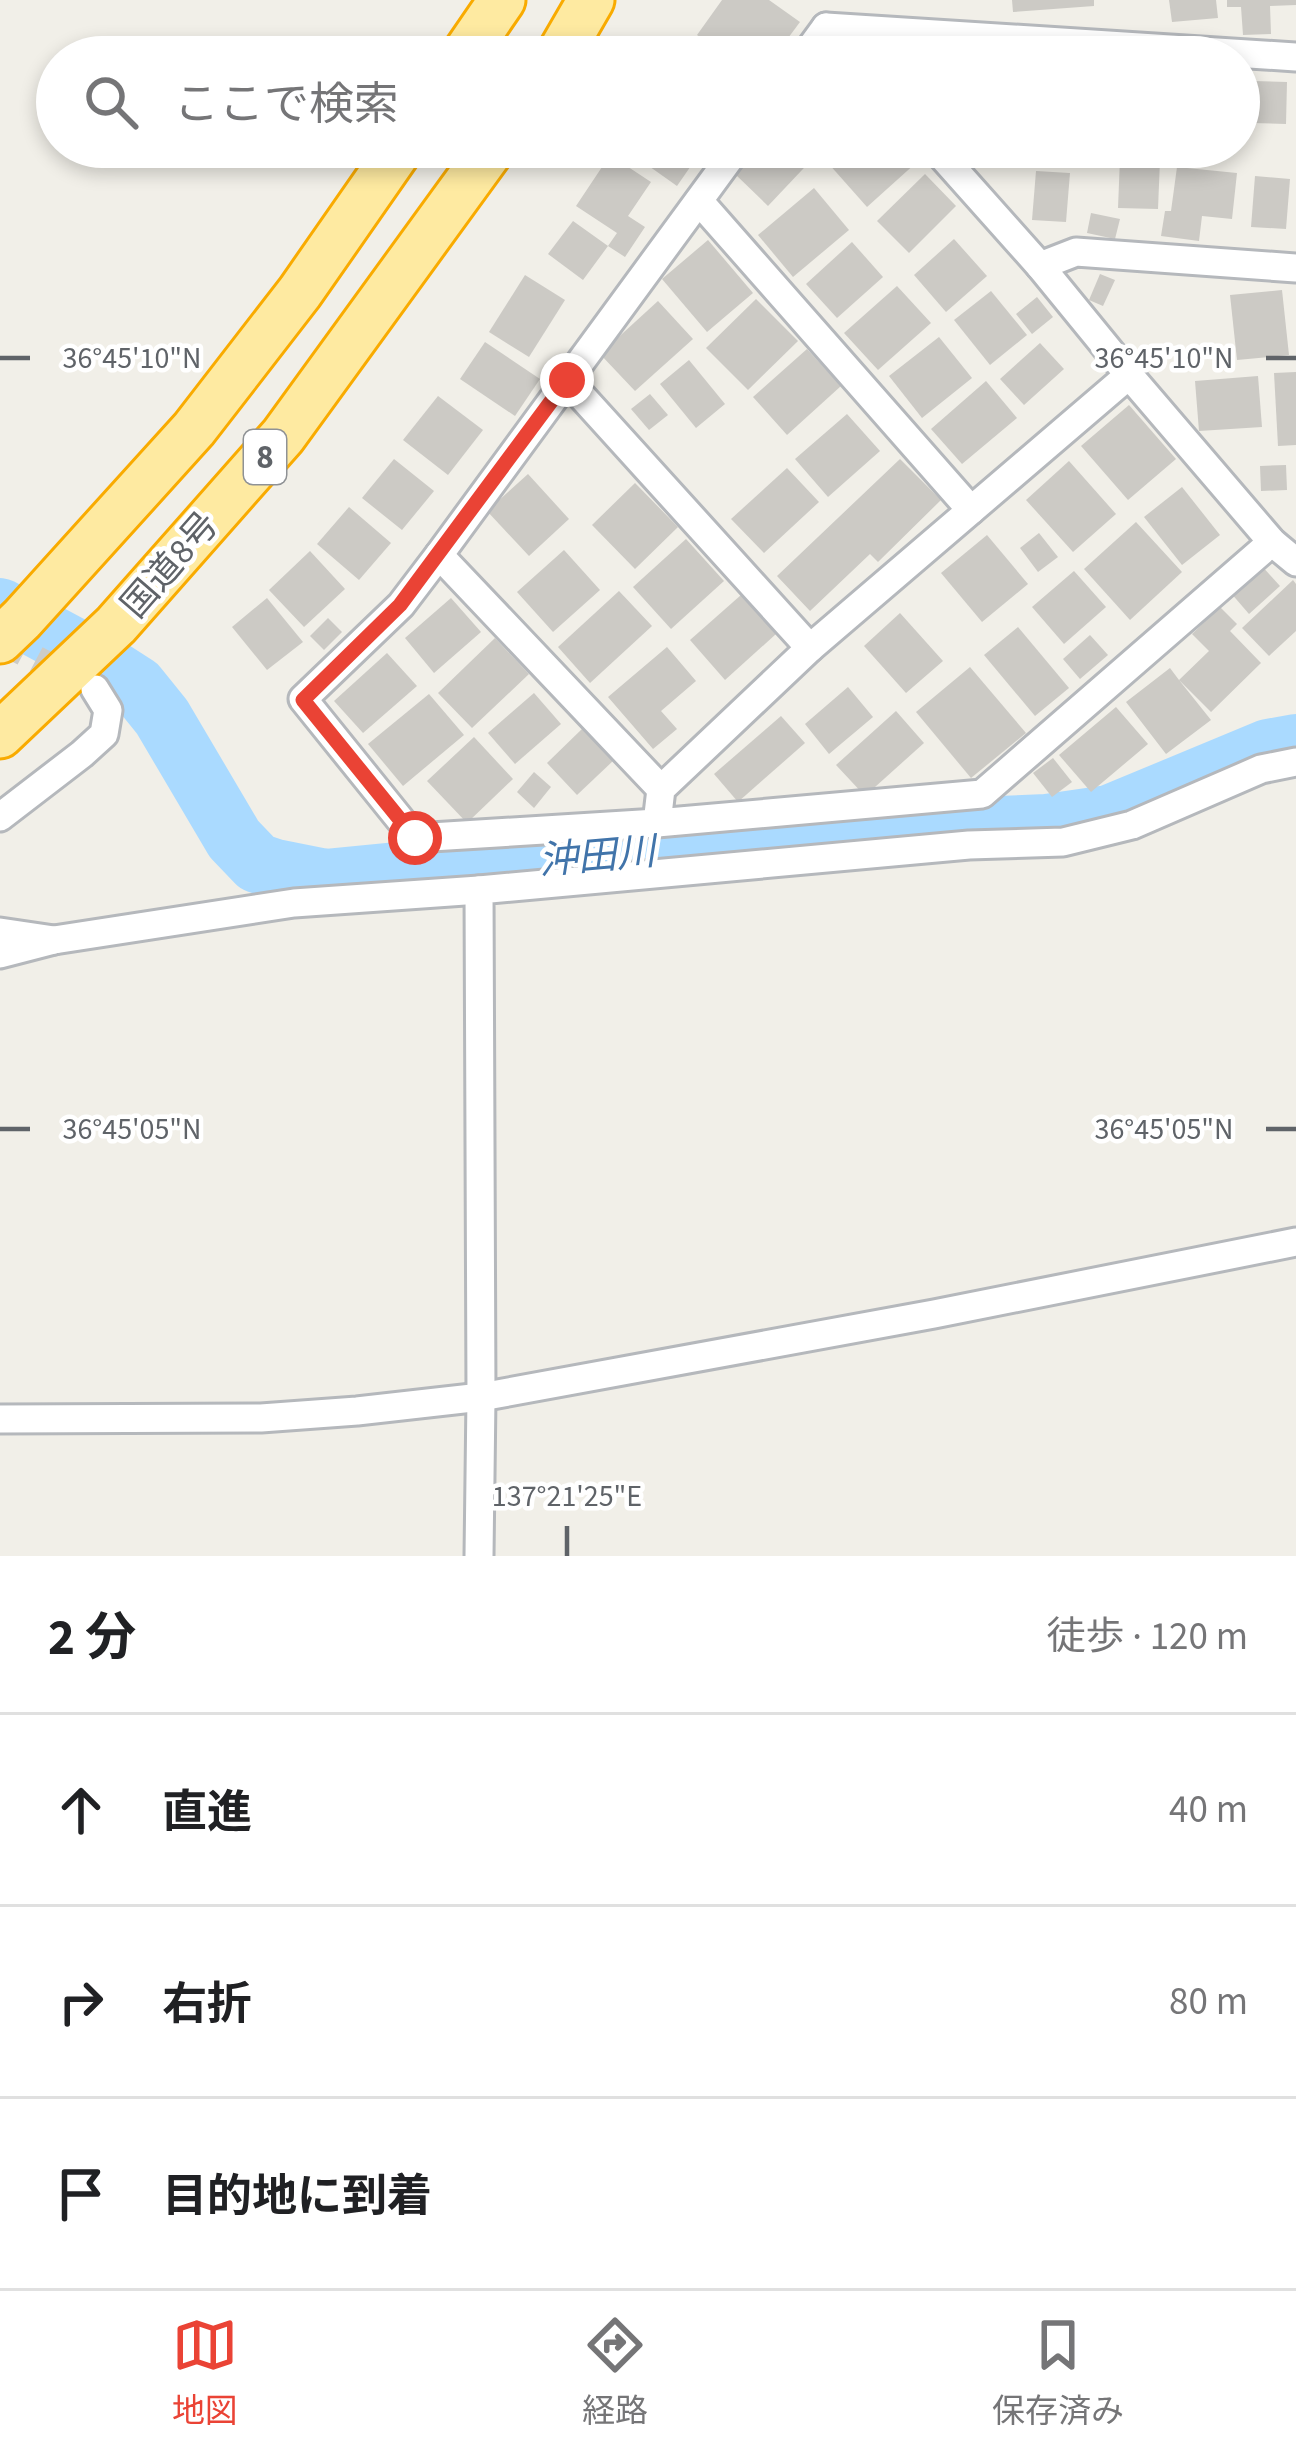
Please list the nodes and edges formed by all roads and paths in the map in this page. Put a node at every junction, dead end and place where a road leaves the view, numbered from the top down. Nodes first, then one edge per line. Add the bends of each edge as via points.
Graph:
1 (502, 0) edge
2 (591, 0) edge
3 (826, 27) junction
4 (477, 36) edge
5 (570, 36) edge
6 (819, 36) edge
7 (834, 36) edge
8 (967, 36) edge
9 (1260, 55) edge
10 (1296, 57) edge
11 (387, 168) edge
12 (478, 168) edge
13 (723, 168) edge
14 (953, 168) edge
15 (699, 201) junction
16 (1040, 266) junction
17 (1296, 268) edge
18 (1129, 375) junction
19 (567, 380) junction
20 (971, 510) junction
21 (1272, 542) junction
22 (440, 555) junction
23 (1296, 562) edge
24 (0, 640) edge
25 (810, 648) junction
26 (95, 689) dead end
27 (0, 735) edge
28 (1296, 762) edge
29 (661, 789) junction
30 (0, 817) edge
31 (657, 823) junction
32 (479, 890) junction
33 (0, 932) edge
34 (54, 940) junction
35 (0, 954) edge
36 (1296, 1242) edge
37 (482, 1396) junction
38 (0, 1419) edge
39 (479, 1556) edge

1 - 4 highway
2 - 5 highway
3 - 6 street
3 - 7 street
3 - 8 street
9 - 10 street
11 - 24 highway, 国道8号 / 8 via 194,429
12 - 27 highway, 国道8号 / 8 via 283,436 116,625
13 - 15 street
14 - 16 street
15 - 19 street
15 - 20 street
16 - 17 street via 1076,252
16 - 18 street
18 - 20 street
18 - 21 street
19 - 22 street
19 - 25 street
20 - 25 street
21 - 23 street
21 - 31 street via 982,794
22 - 29 street
22 - 31 street via 303,700 415,838
25 - 29 street
26 - 30 street via 108,710 104,734
28 - 32 street via 1132,825 1063,842
29 - 31 street
32 - 34 street via 294,903
32 - 37 street
33 - 34 street
34 - 35 street
36 - 37 street
37 - 38 street via 261,1418
37 - 39 street

